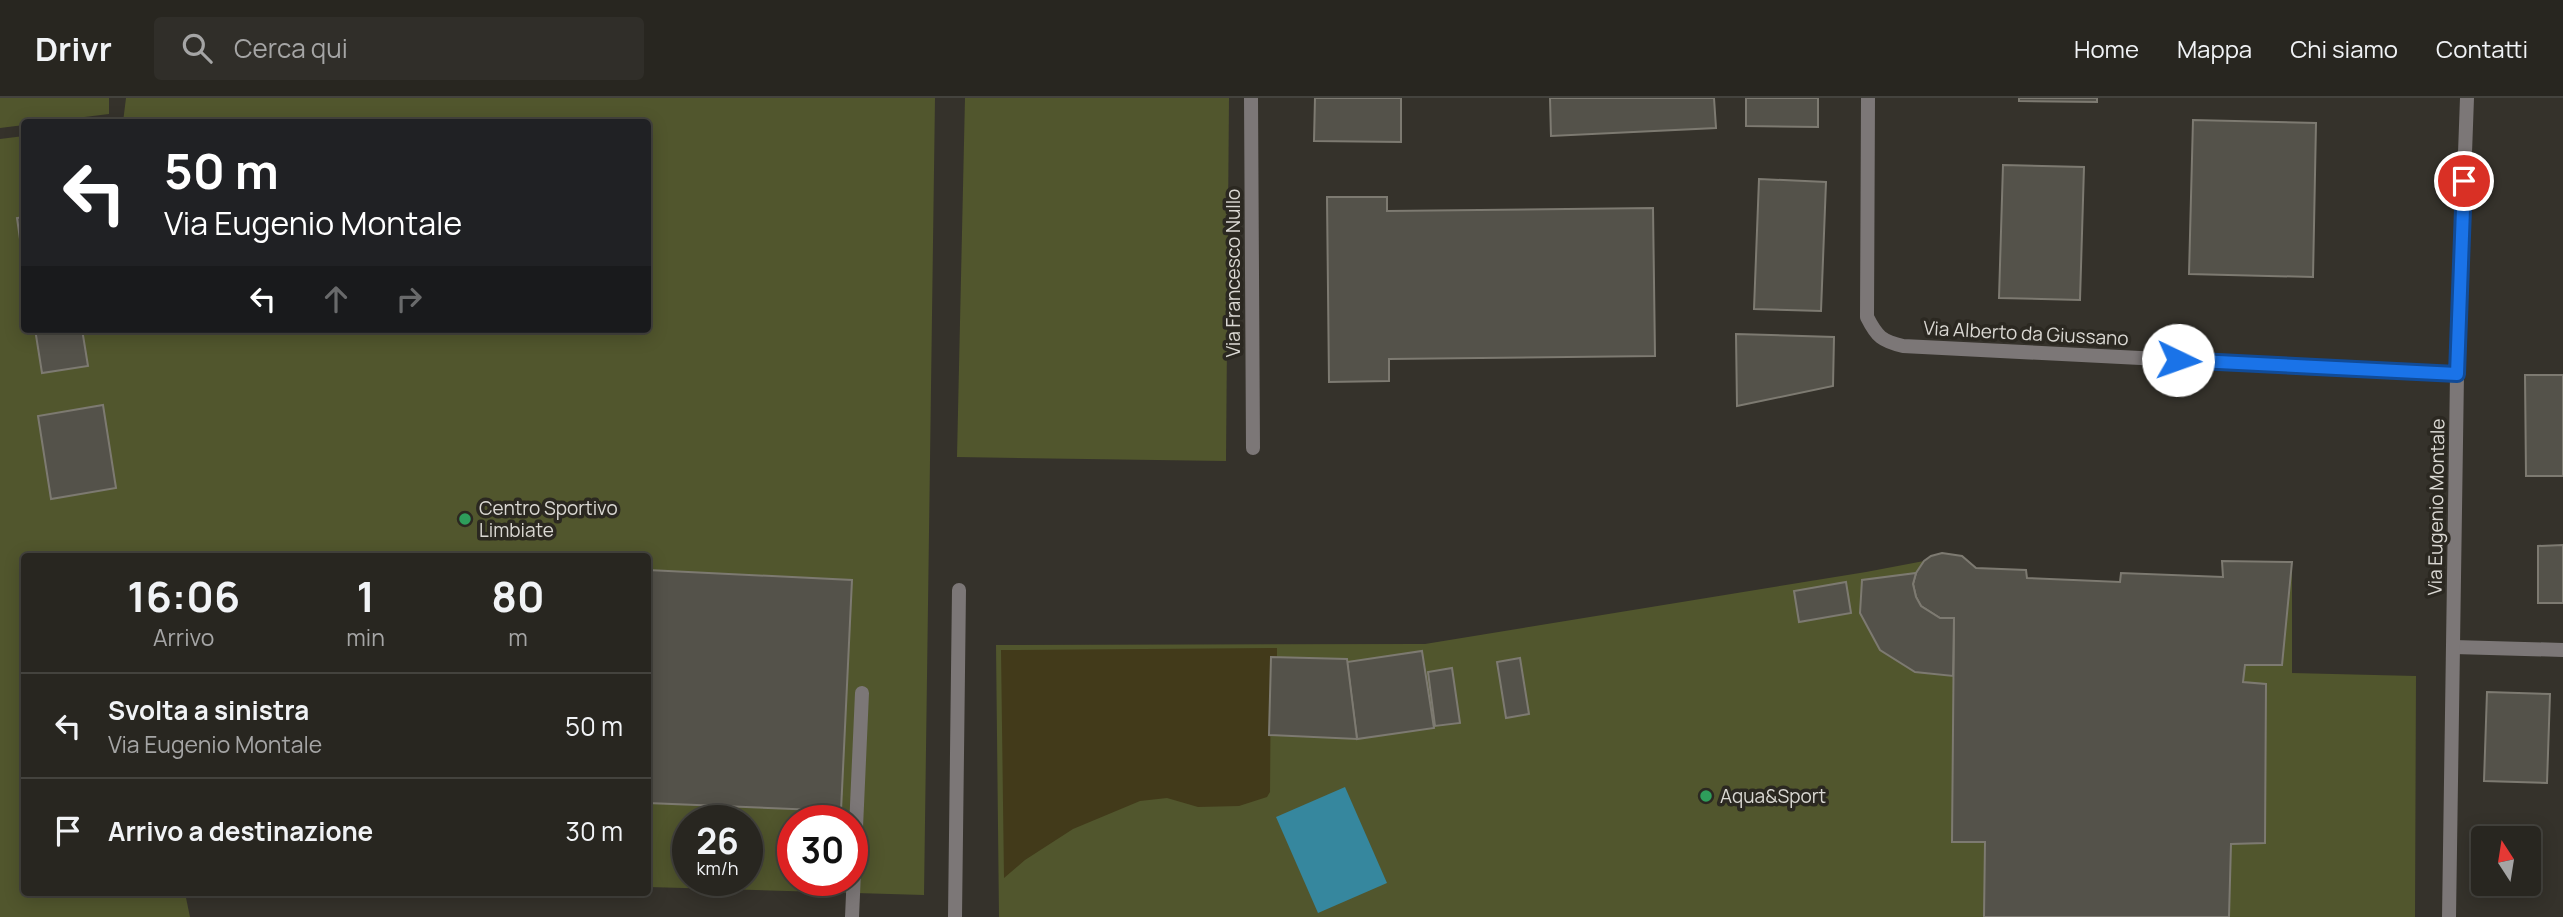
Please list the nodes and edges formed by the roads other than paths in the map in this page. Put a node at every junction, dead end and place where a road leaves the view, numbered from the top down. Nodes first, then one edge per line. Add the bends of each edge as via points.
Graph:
1 (1251, 98) edge
2 (1868, 98) edge
3 (2468, 98) edge
4 (2457, 374) junction
5 (1253, 448) dead end
6 (959, 590) dead end
7 (2454, 646) junction
8 (2563, 650) edge
9 (862, 693) dead end
10 (852, 917) edge
11 (955, 917) edge
12 (2449, 917) edge

1 - 5 street, Via Francesco Nullo
2 - 4 street, Via Alberto da Giussano via 1867,317 1886,342
3 - 4 street, Via Eugenio Montale
4 - 7 street, Via Eugenio Montale
6 - 11 street
7 - 8 street
7 - 12 street, Via Eugenio Montale
9 - 10 street

